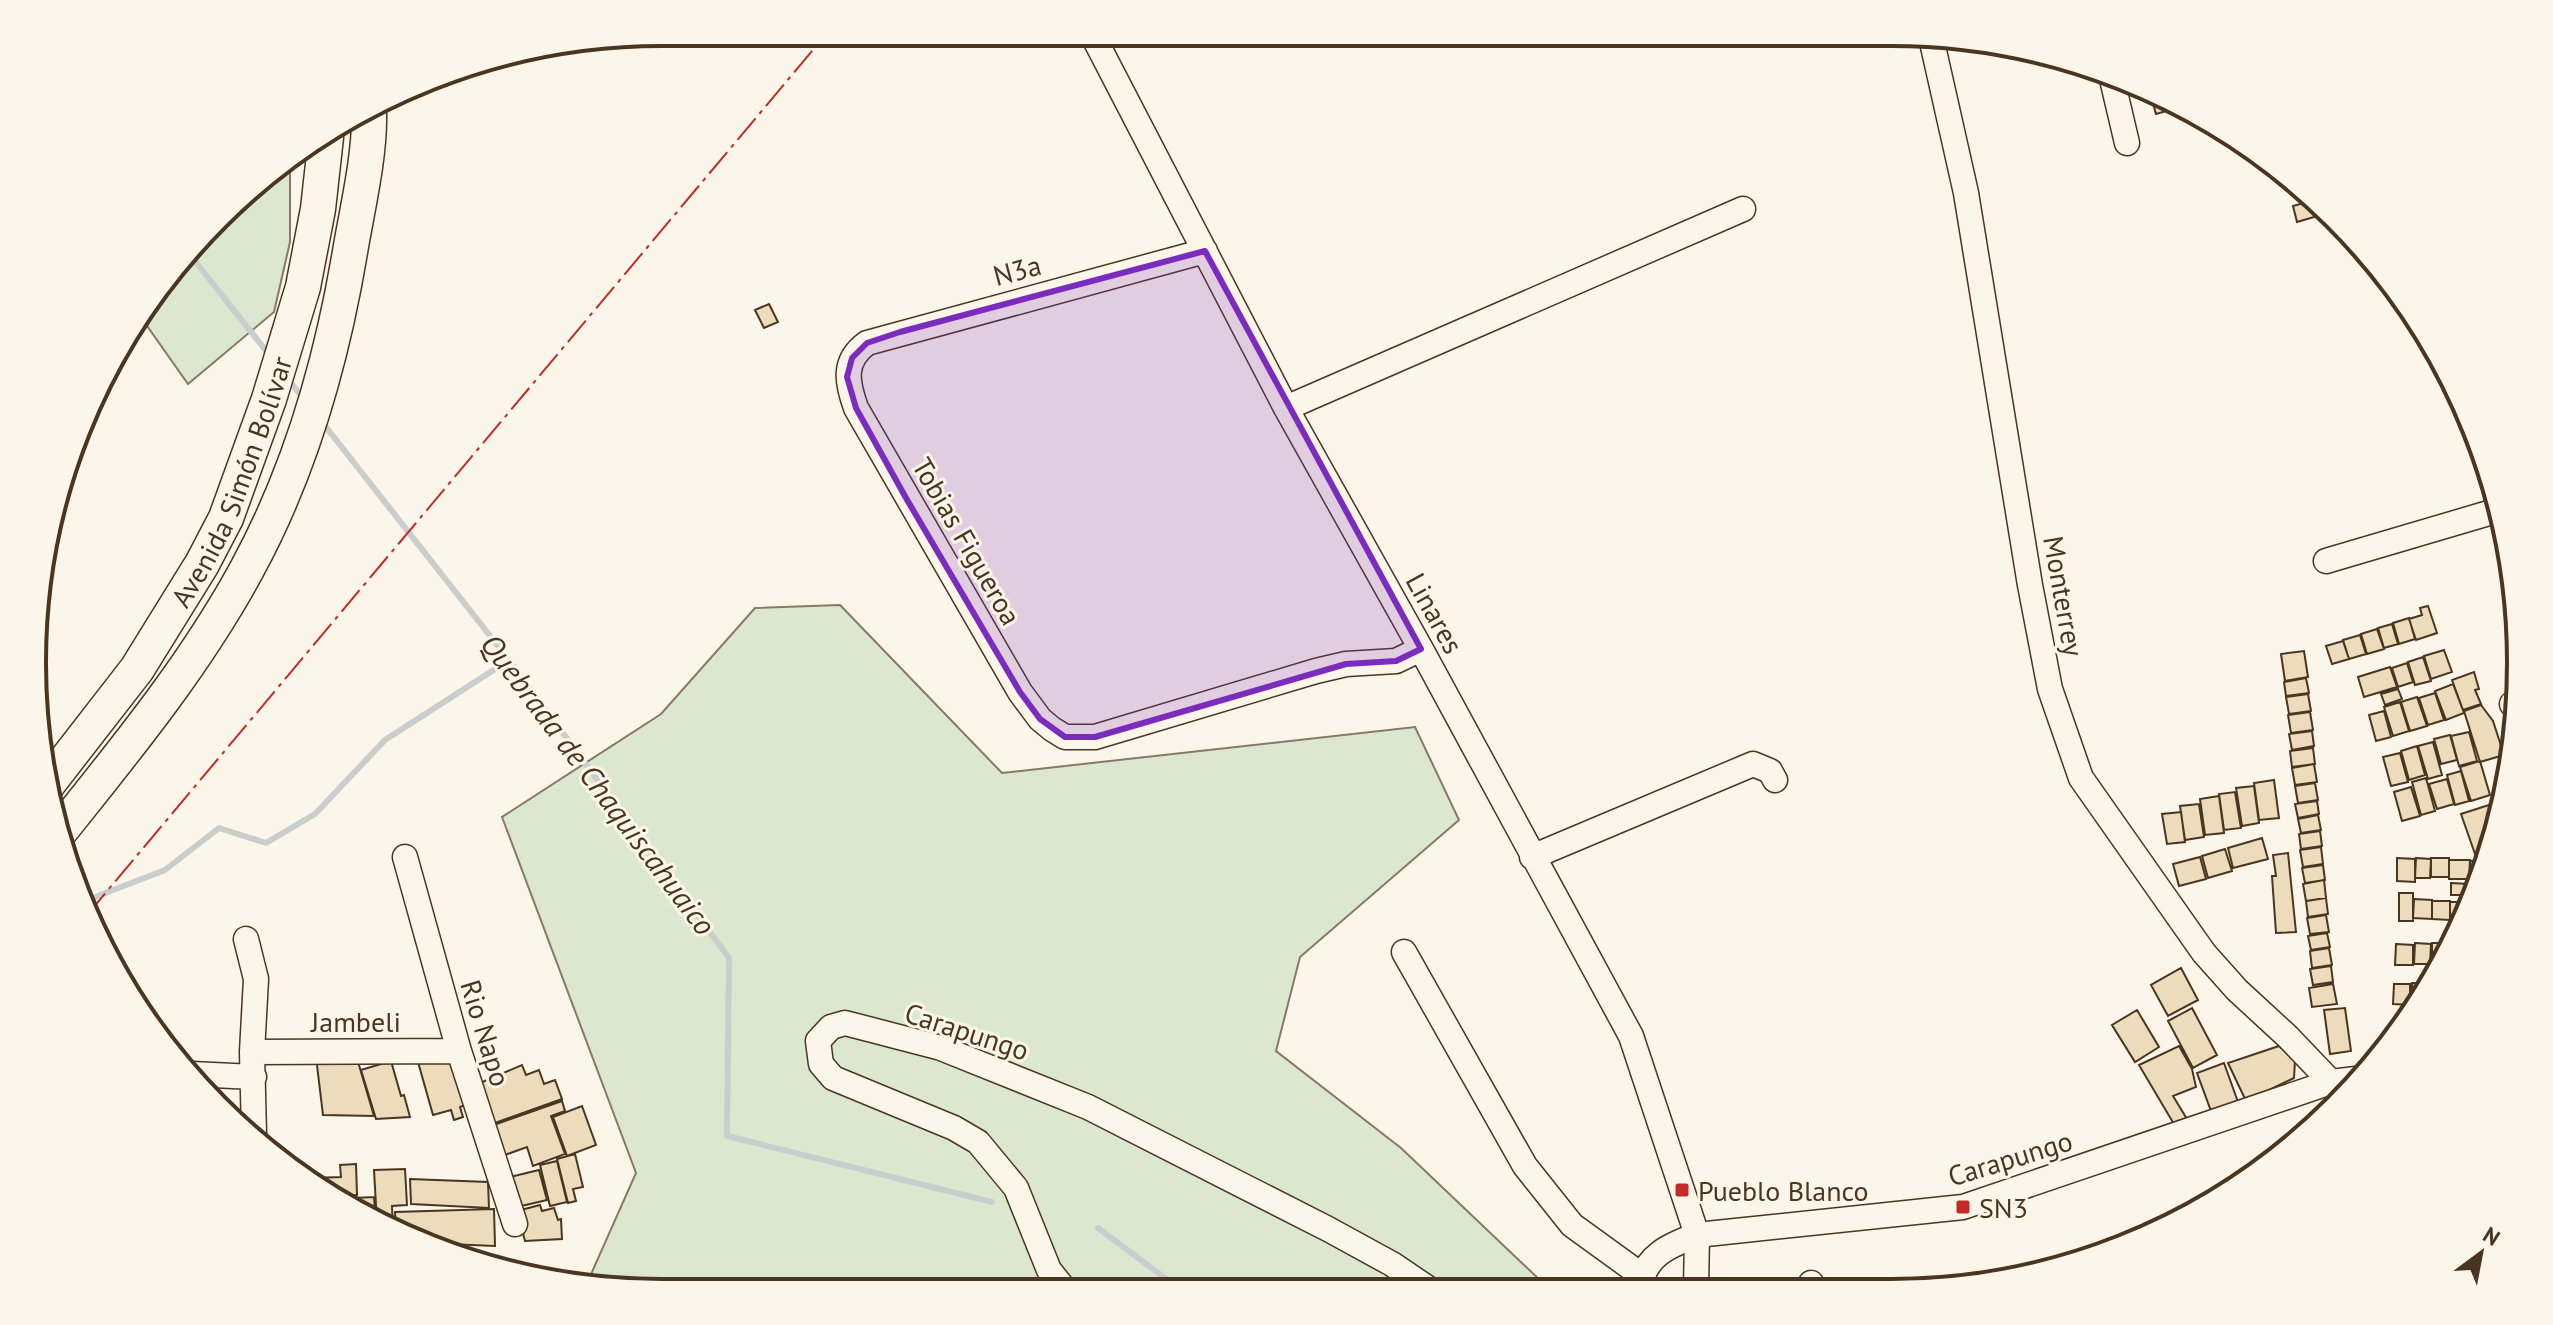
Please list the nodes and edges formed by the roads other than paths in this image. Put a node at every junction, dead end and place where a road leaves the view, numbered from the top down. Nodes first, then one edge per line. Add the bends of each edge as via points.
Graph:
1 (1098, 46) edge
2 (1933, 47) edge
3 (2114, 89) edge
4 (368, 122) edge
5 (2127, 143) dead end
6 (325, 147) edge
7 (1743, 209) dead end
8 (1205, 251) junction
9 (852, 358) joint
10 (1286, 408) junction
11 (2488, 513) edge
12 (2326, 561) dead end
13 (1421, 649) junction
14 (56, 773) edge
15 (1775, 780) dead end
16 (67, 822) edge
17 (405, 857) dead end
18 (1532, 857) junction
19 (246, 939) dead end
20 (1404, 952) dead end
21 (459, 1051) junction
22 (252, 1052) junction
23 (204, 1075) edge
24 (254, 1077) junction
25 (2342, 1081) edge
26 (2337, 1087) edge
27 (254, 1124) edge
28 (515, 1224) dead end
29 (1697, 1235) junction
30 (1056, 1279) edge
31 (1414, 1279) edge
32 (1637, 1279) edge
33 (1642, 1279) edge
34 (1696, 1279) edge

1 - 8 street, Linares
2 - 25 street, Monterrey via 1966,193 2050,689 2073,758 2081,778 2204,953 2237,990
3 - 5 street
4 - 16 highway, Avenida Simón Bolívar via 345,287 319,389 272,515 240,581 167,697
6 - 14 highway, Avenida Simón Bolívar via 303,287 226,518 137,669
7 - 10 street
8 - 9 street, N3a via 900,332 867,343
8 - 10 street, Linares
9 - 13 street, Tobias Figueroa via 847,377 856,408 906,498 1020,692 1040,719 1065,737 1095,737 1316,671 1396,661
10 - 13 street, Linares
11 - 12 street
13 - 18 street, Linares
15 - 18 street via 1770,771 1753,764
17 - 21 street, Rio Napo
18 - 29 street, Linares via 1631,1036
19 - 22 street via 256,979
20 - 32 street via 1525,1166 1572,1225
21 - 22 street, Jambeli
21 - 28 street, Rio Napo
22 - 24 street
23 - 24 street
24 - 27 street
26 - 29 street, Carapungo via 1963,1207
29 - 33 street, Carapungo via 1668,1246 1652,1260
29 - 34 street, Linares
30 - 31 street, Carapungo via 1016,1188 998,1164 978,1142 954,1128 833,1078 821,1064 818,1041 831,1027 845,1023 941,1048 1088,1107 1328,1229

